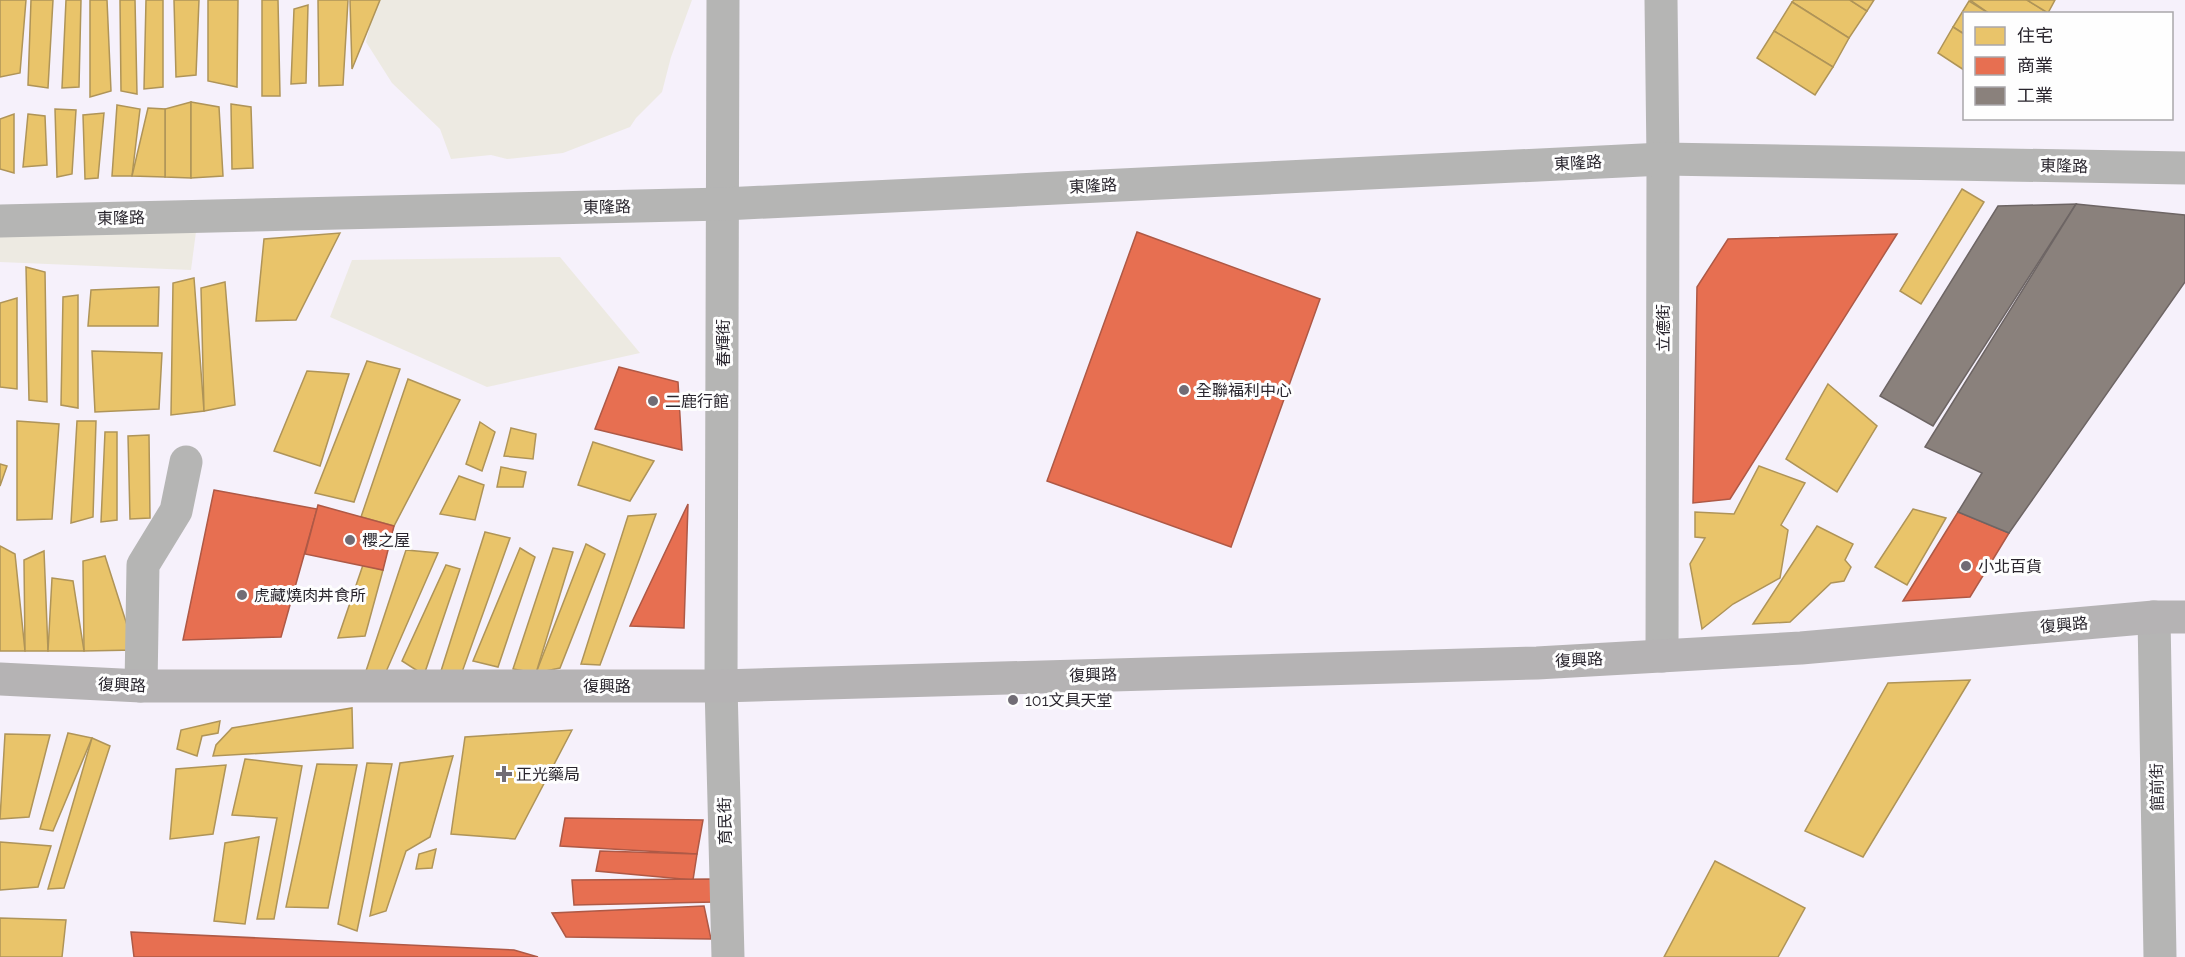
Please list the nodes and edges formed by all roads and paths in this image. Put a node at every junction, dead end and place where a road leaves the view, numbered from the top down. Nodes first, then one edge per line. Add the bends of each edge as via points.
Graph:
1 (723, 0) edge
2 (1661, 0) edge
3 (1664, 159) junction
4 (2185, 168) edge
5 (724, 204) junction
6 (0, 221) edge
7 (186, 462) dead end
8 (2170, 617) edge
9 (1662, 656) junction
10 (0, 680) edge
11 (141, 686) junction
12 (722, 686) junction
13 (728, 957) edge
14 (2160, 957) edge

1 - 5 street, 春輝街
2 - 3 street, 立德街
3 - 4 street, 東隆路
3 - 5 street, 東隆路
3 - 9 street, 立德街
5 - 6 street, 東隆路
5 - 12 street, 春輝街
7 - 11 street via 176,512 143,565
8 - 9 street, 復興路
8 - 14 street, 館前街
9 - 12 street, 復興路 via 1537,663
10 - 11 street, 復興路
11 - 12 street, 復興路
12 - 13 street, 育民街

